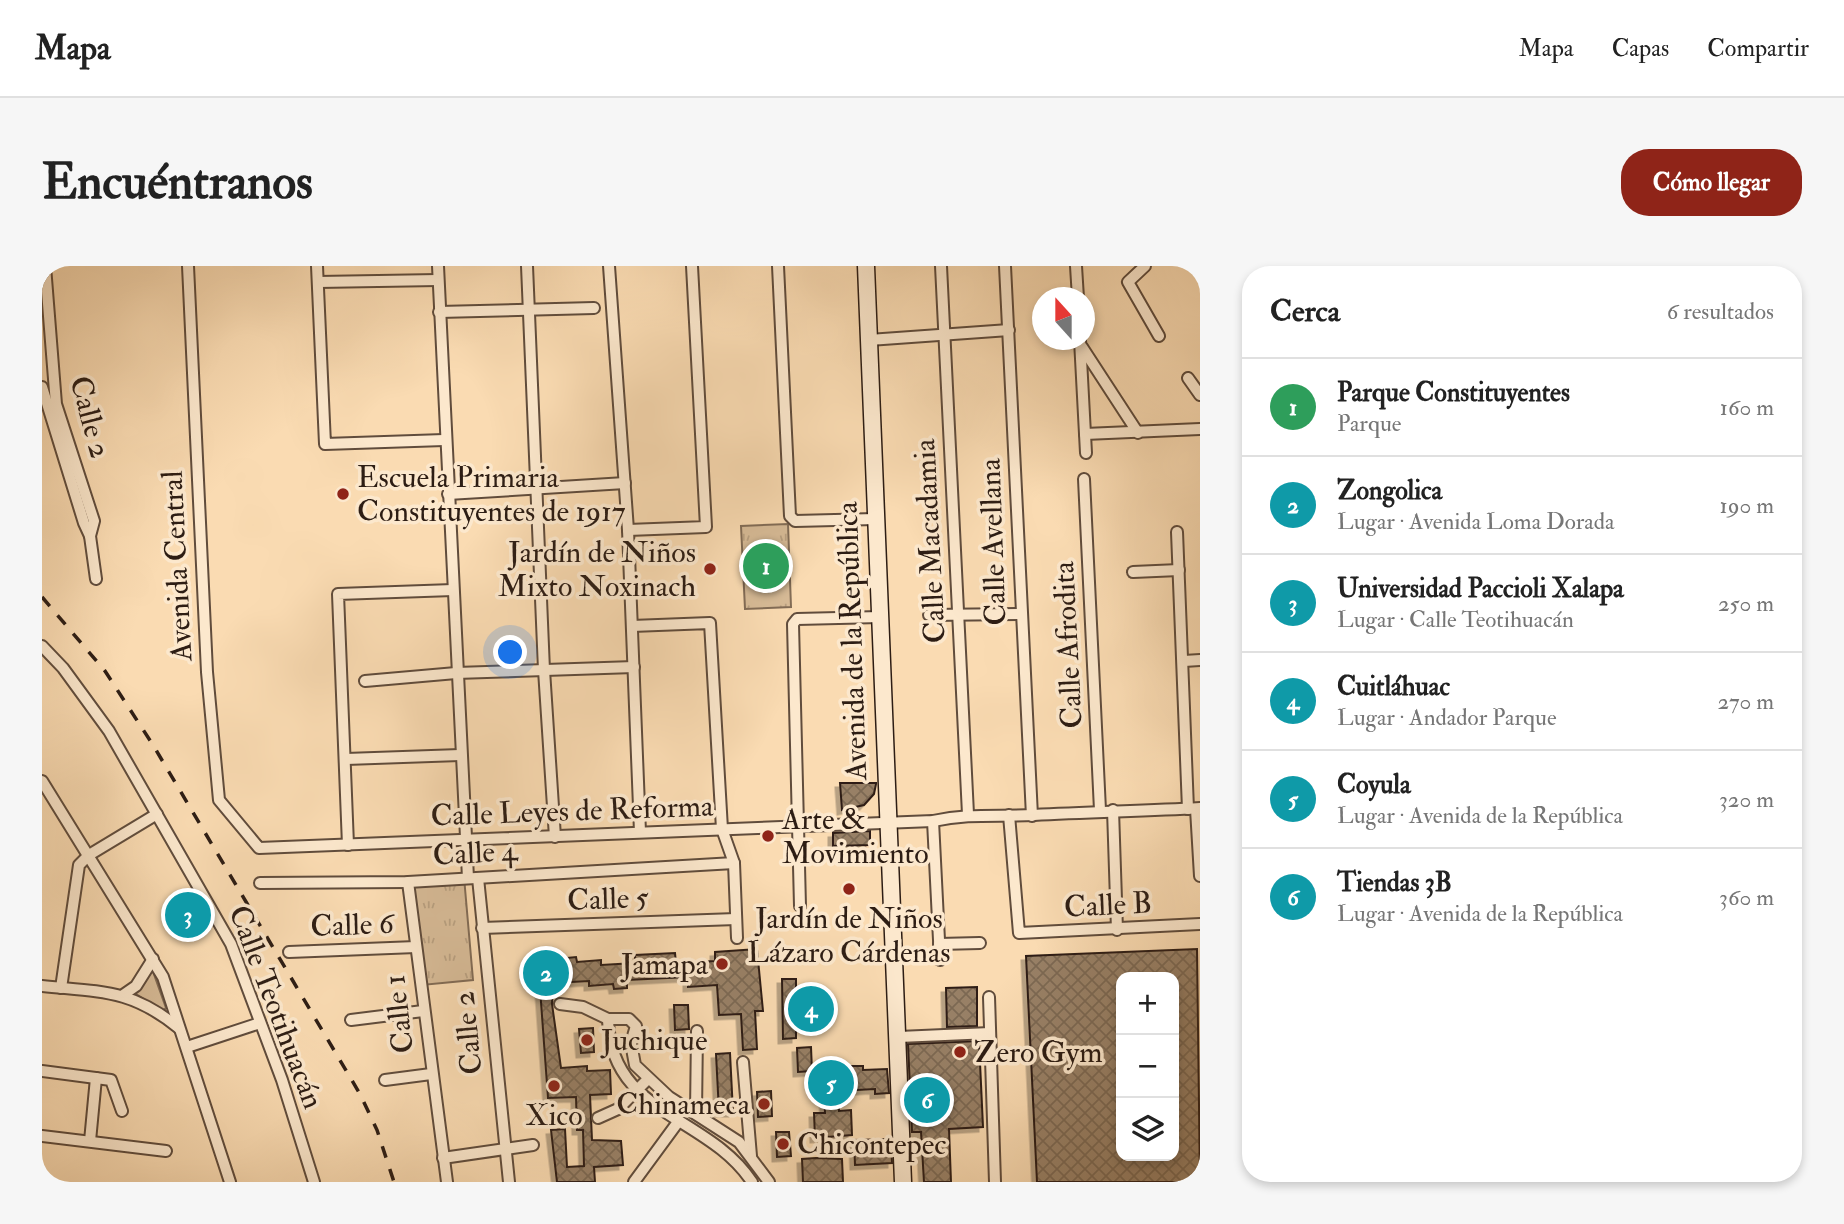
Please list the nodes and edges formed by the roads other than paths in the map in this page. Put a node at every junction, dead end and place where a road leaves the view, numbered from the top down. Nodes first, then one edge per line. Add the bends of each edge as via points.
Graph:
1 (45, 266) edge
2 (188, 266) edge
3 (317, 266) edge
4 (438, 266) edge
5 (527, 266) edge
6 (609, 266) edge
7 (692, 266) edge
8 (778, 266) edge
9 (866, 266) edge
10 (941, 266) edge
11 (1005, 266) edge
12 (1076, 266) edge
13 (1145, 266) edge
14 (438, 281) junction
15 (318, 282) junction
16 (1077, 287) edge
17 (594, 308) dead end
18 (530, 309) junction
19 (439, 312) junction
20 (1009, 330) junction
21 (945, 335) junction
22 (1159, 336) dead end
23 (869, 340) junction
24 (46, 345) edge
25 (1080, 350) edge
26 (1085, 350) edge
27 (1188, 378) dead end
28 (42, 387) edge
29 (1200, 396) edge
30 (1200, 429) edge
31 (1138, 433) junction
32 (1085, 434) junction
33 (444, 440) junction
34 (1086, 453) dead end
35 (1084, 479) dead end
36 (625, 483) junction
37 (537, 490) junction
38 (448, 494) junction
39 (875, 519) junction
40 (628, 530) junction
41 (1177, 532) dead end
42 (90, 536) junction
43 (1179, 570) junction
44 (1133, 572) dead end
45 (96, 579) dead end
46 (453, 590) junction
47 (958, 614) junction
48 (1021, 614) junction
49 (929, 615) dead end
50 (880, 617) junction
51 (632, 626) junction
52 (42, 646) edge
53 (1200, 660) edge
54 (1184, 661) junction
55 (634, 667) junction
56 (544, 670) junction
57 (456, 673) junction
58 (365, 681) dead end
59 (460, 755) junction
60 (346, 759) junction
61 (42, 781) edge
62 (1195, 809) edge
63 (1100, 810) junction
64 (1113, 810) junction
65 (157, 814) junction
66 (968, 814) junction
67 (1009, 815) junction
68 (1032, 816) junction
69 (933, 821) junction
70 (888, 823) junction
71 (800, 826) junction
72 (722, 829) junction
73 (640, 832) junction
74 (555, 837) junction
75 (465, 840) junction
76 (348, 845) junction
77 (259, 848) joint
78 (89, 855) junction
79 (734, 863) junction
80 (1200, 876) edge
81 (473, 878) junction
82 (408, 882) junction
83 (260, 883) dead end
84 (800, 906) dead end
85 (736, 919) junction
86 (1200, 924) edge
87 (482, 928) junction
88 (1118, 930) junction
89 (737, 938) dead end
90 (980, 943) dead end
91 (939, 944) junction
92 (416, 947) junction
93 (289, 952) dead end
94 (153, 958) junction
95 (940, 960) dead end
96 (42, 986) edge
97 (61, 988) junction
98 (123, 995) junction
99 (989, 997) dead end
100 (560, 1004) dead end
101 (423, 1010) junction
102 (607, 1018) junction
103 (351, 1020) dead end
104 (260, 1023) junction
105 (180, 1028) junction
106 (698, 1031) dead end
107 (990, 1033) junction
108 (899, 1037) junction
109 (187, 1047) junction
110 (743, 1062) dead end
111 (42, 1071) edge
112 (431, 1074) junction
113 (96, 1078) junction
114 (648, 1079) junction
115 (385, 1080) dead end
116 (637, 1091) junction
117 (122, 1111) dead end
118 (696, 1113) junction
119 (598, 1118) dead end
120 (678, 1122) junction
121 (42, 1136) edge
122 (90, 1141) junction
123 (533, 1145) dead end
124 (505, 1147) junction
125 (166, 1151) dead end
126 (751, 1156) junction
127 (443, 1158) junction
128 (230, 1182) edge
129 (314, 1182) edge
130 (447, 1182) edge
131 (509, 1182) edge
132 (634, 1182) edge
133 (752, 1182) edge
134 (769, 1182) edge
135 (903, 1182) edge
136 (995, 1182) edge

1 - 24 street, Calle 2
2 - 77 street, Avenida Central via 207,672 219,800
3 - 15 street
4 - 14 street, Calle 2
5 - 18 street
6 - 36 street
7 - 40 street via 706,527
8 - 39 street via 790,516 795,521
9 - 23 main road, Avenida de la República
10 - 21 street, Calle Macadamia
11 - 20 street, Calle Avellana
12 - 16 street
13 - 22 street via 1128,282
14 - 15 street
14 - 19 street, Calle 2
15 - 33 street via 326,444
17 - 18 street
18 - 19 street
18 - 37 street
19 - 33 street, Calle 2
20 - 21 street
20 - 48 street, Calle Avellana
21 - 23 street
21 - 47 street, Calle Macadamia
23 - 39 main road, Avenida de la República
24 - 42 street, Calle 2 via 56,404 94,521
25 - 32 street
26 - 31 street
27 - 29 street
28 - 42 street, Calle 2
30 - 31 street
31 - 32 street
32 - 34 street
33 - 38 street, Calle 2
35 - 63 street, Calle Afrodita
36 - 37 street
36 - 40 street
37 - 38 street
37 - 56 street
38 - 46 street, Calle 2
39 - 50 main road, Avenida de la República
40 - 51 street
41 - 43 street
42 - 45 street, Calle 2
43 - 44 street
43 - 54 street
46 - 57 street, Calle 2
46 - 60 street via 338,594
47 - 48 street
47 - 49 street
47 - 66 street, Calle Macadamia
48 - 68 street, Calle Avellana
50 - 70 main road, Avenida de la República
50 - 71 street via 797,619 793,624
51 - 55 street
51 - 72 street via 710,623
52 - 65 street, Calle Teotihuacán via 64,667 109,730
53 - 54 street
54 - 62 street
55 - 56 street
55 - 73 street
56 - 57 street
56 - 74 street
57 - 58 street
57 - 59 street, Calle 2
59 - 60 street
59 - 75 street, Calle 2
60 - 76 street
61 - 78 street
62 - 64 street
62 - 80 street
63 - 64 street, Calle Leyes de Reforma
63 - 68 street, Calle Leyes de Reforma
64 - 88 street
65 - 78 street
65 - 104 street, Calle Teotihuacán via 231,944
66 - 67 street, Calle Leyes de Reforma
66 - 69 street, Calle Leyes de Reforma
67 - 68 street, Calle Leyes de Reforma
67 - 88 street, Calle B via 1019,933
69 - 70 street, Calle Leyes de Reforma
69 - 91 street
70 - 71 street, Calle Leyes de Reforma
70 - 108 main road, Avenida de la República
71 - 72 street, Calle Leyes de Reforma
71 - 84 street
72 - 73 street, Calle Leyes de Reforma
72 - 79 street
73 - 74 street, Calle Leyes de Reforma
74 - 75 street, Calle Leyes de Reforma
75 - 76 street, Calle Leyes de Reforma
75 - 81 street, Calle 2
76 - 77 street, Calle Leyes de Reforma
78 - 94 street
78 - 97 street via 79,865
79 - 81 street, Calle 4
79 - 85 street
81 - 82 street, Calle 4
81 - 87 street, Calle 2
82 - 83 street, Calle 4
82 - 92 street, Calle 1
85 - 87 street, Calle 5
85 - 89 street
86 - 88 street, Calle B
87 - 124 street, Calle 2
90 - 91 street
91 - 95 street
92 - 93 street, Calle 6
92 - 101 street, Calle 1
94 - 98 street via 136,986
94 - 105 street
96 - 97 street
97 - 98 street
98 - 105 street via 157,1010
99 - 107 street
100 - 102 street via 583,1007
101 - 103 street
101 - 112 street, Calle 1
102 - 114 street via 629,1019 636,1026 631,1052 635,1065
102 - 116 street via 613,1057
104 - 109 street
104 - 129 street, Calle Teotihuacán
105 - 109 street
106 - 118 street
107 - 108 street
107 - 136 street
108 - 135 main road, Avenida de la República
109 - 128 street
110 - 126 street
111 - 113 street
112 - 115 street
112 - 127 street, Calle 1
113 - 117 street via 111,1080
113 - 122 street
114 - 116 street
114 - 118 street
116 - 119 street via 618,1109
116 - 120 street
118 - 126 street via 739,1142
120 - 132 street
120 - 133 street via 722,1149
121 - 122 street
122 - 125 street
123 - 124 street
124 - 127 street
124 - 131 street, Calle 2
126 - 134 street
127 - 130 street, Calle 1

